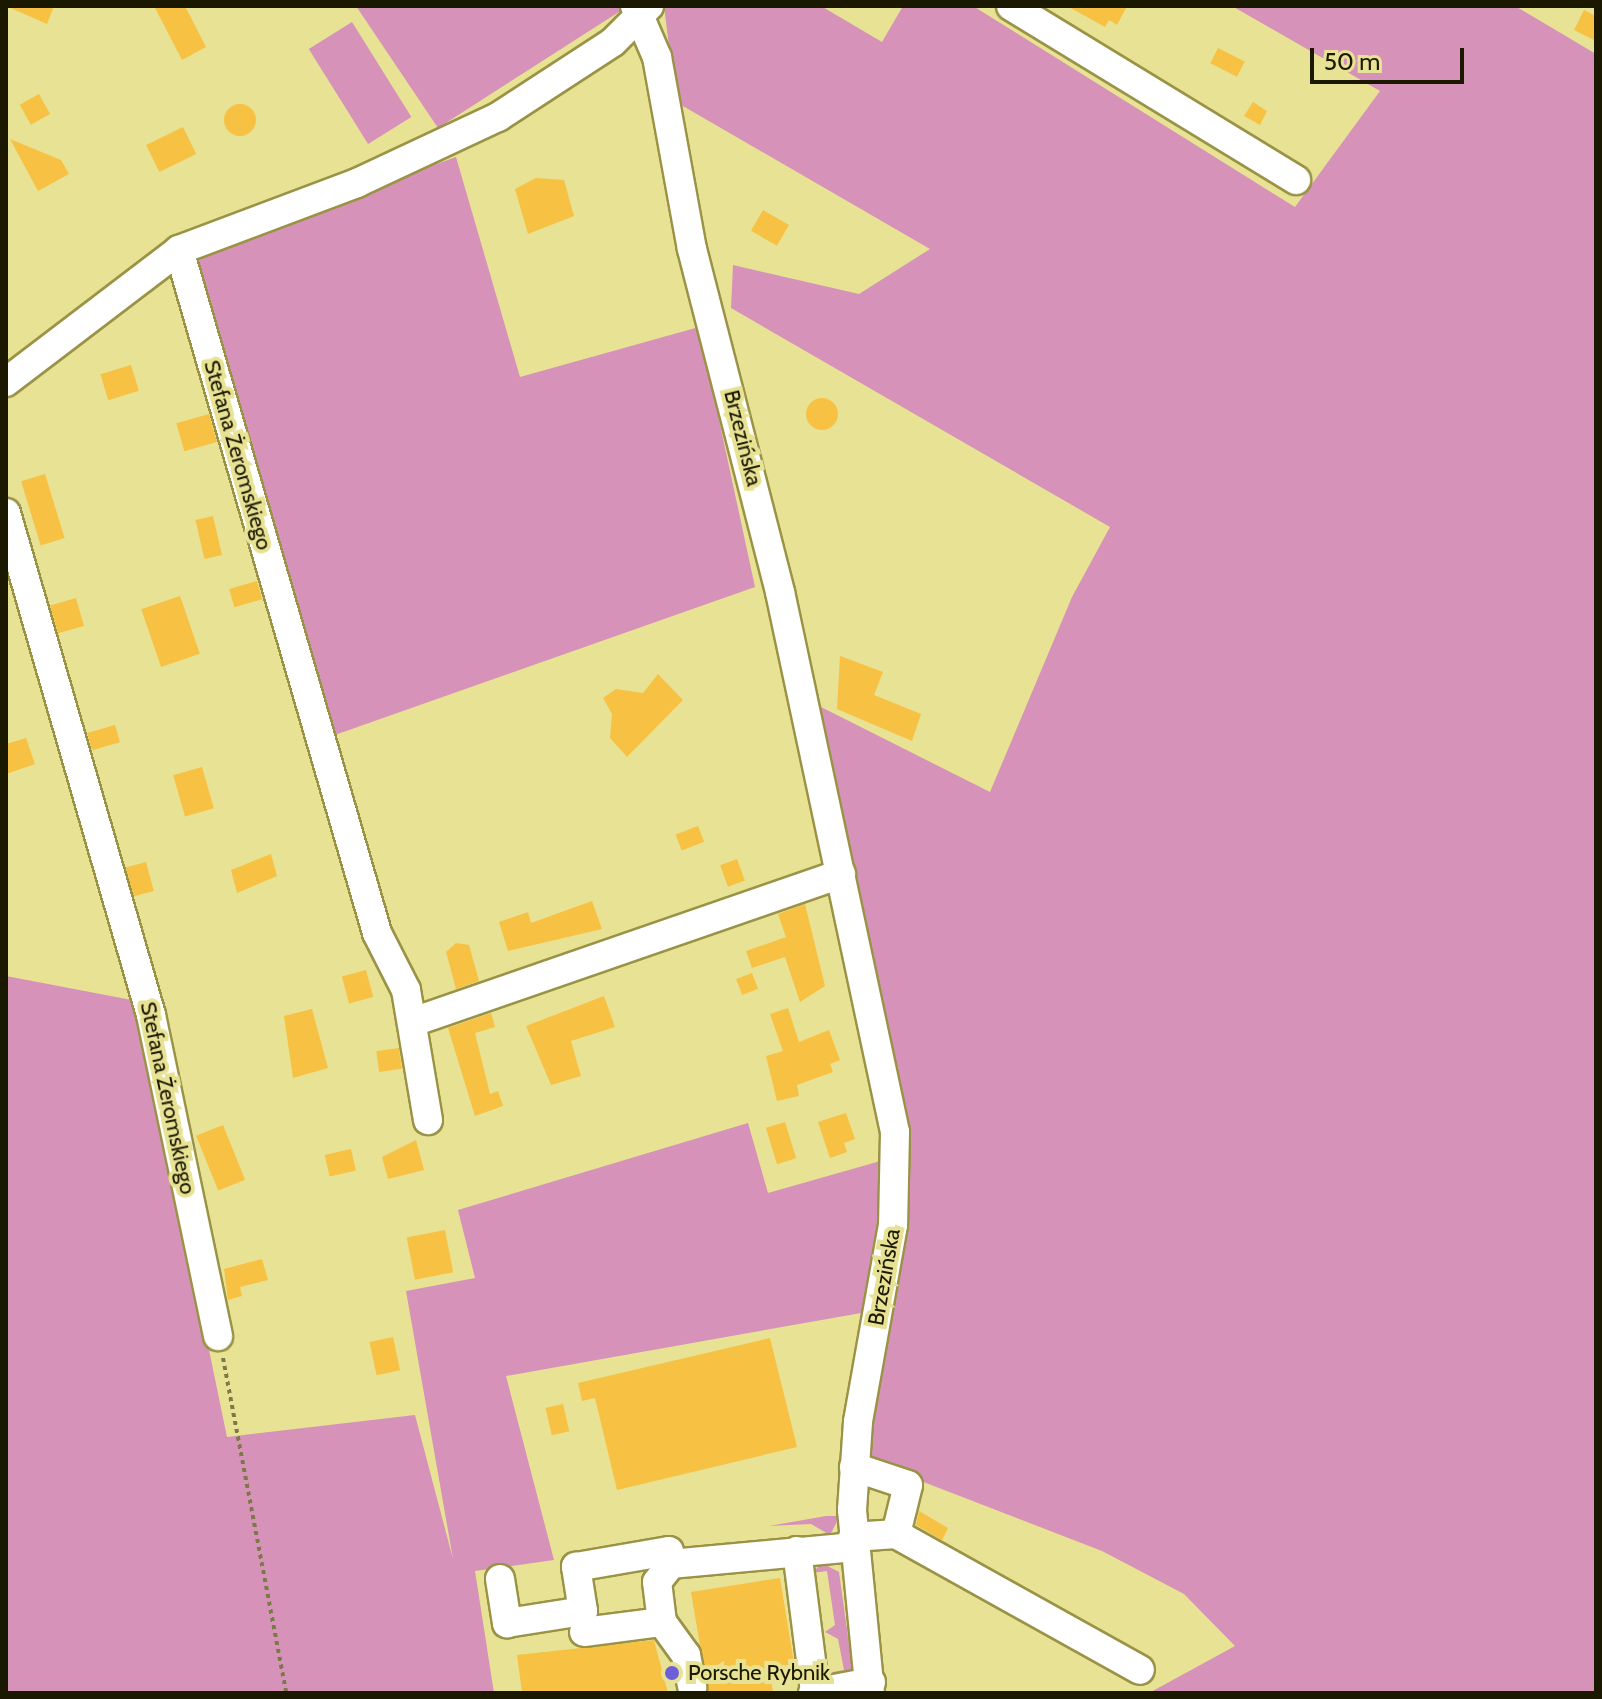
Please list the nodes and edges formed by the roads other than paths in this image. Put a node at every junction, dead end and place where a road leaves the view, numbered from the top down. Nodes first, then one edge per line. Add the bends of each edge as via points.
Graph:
1 (1011, 6) edge
2 (642, 9) edge
3 (1296, 180) dead end
4 (179, 250) junction
5 (6, 382) edge
6 (6, 513) edge
7 (841, 874) junction
8 (413, 1022) junction
9 (428, 1120) dead end
10 (218, 1336) road end
11 (854, 1467) junction
12 (896, 1534) junction
13 (853, 1542) junction
14 (797, 1551) junction
15 (671, 1564) junction
16 (500, 1579) dead end
17 (662, 1622) junction
18 (584, 1632) dead end
19 (1140, 1670) dead end
20 (692, 1687) dead end
21 (872, 1689) edge
22 (814, 1692) edge

1 - 3 street
2 - 4 street via 498,117 357,183
2 - 7 street, Brzezińska
4 - 5 street
4 - 8 street, Stefana Żeromskiego via 377,933
6 - 10 street, Stefana Żeromskiego via 151,1015
7 - 8 street
7 - 11 street, Brzezińska via 897,1155 893,1225
8 - 9 street, Stefana Żeromskiego
11 - 12 street via 908,1485
11 - 13 street, Brzezińska
12 - 13 street
12 - 19 street
13 - 14 street
13 - 21 street, Brzezińska
14 - 15 street
14 - 22 street
15 - 16 street via 669,1551 576,1567 583,1611 507,1623
15 - 17 street via 657,1582
17 - 18 street
17 - 20 street via 686,1655
21 - 22 street

